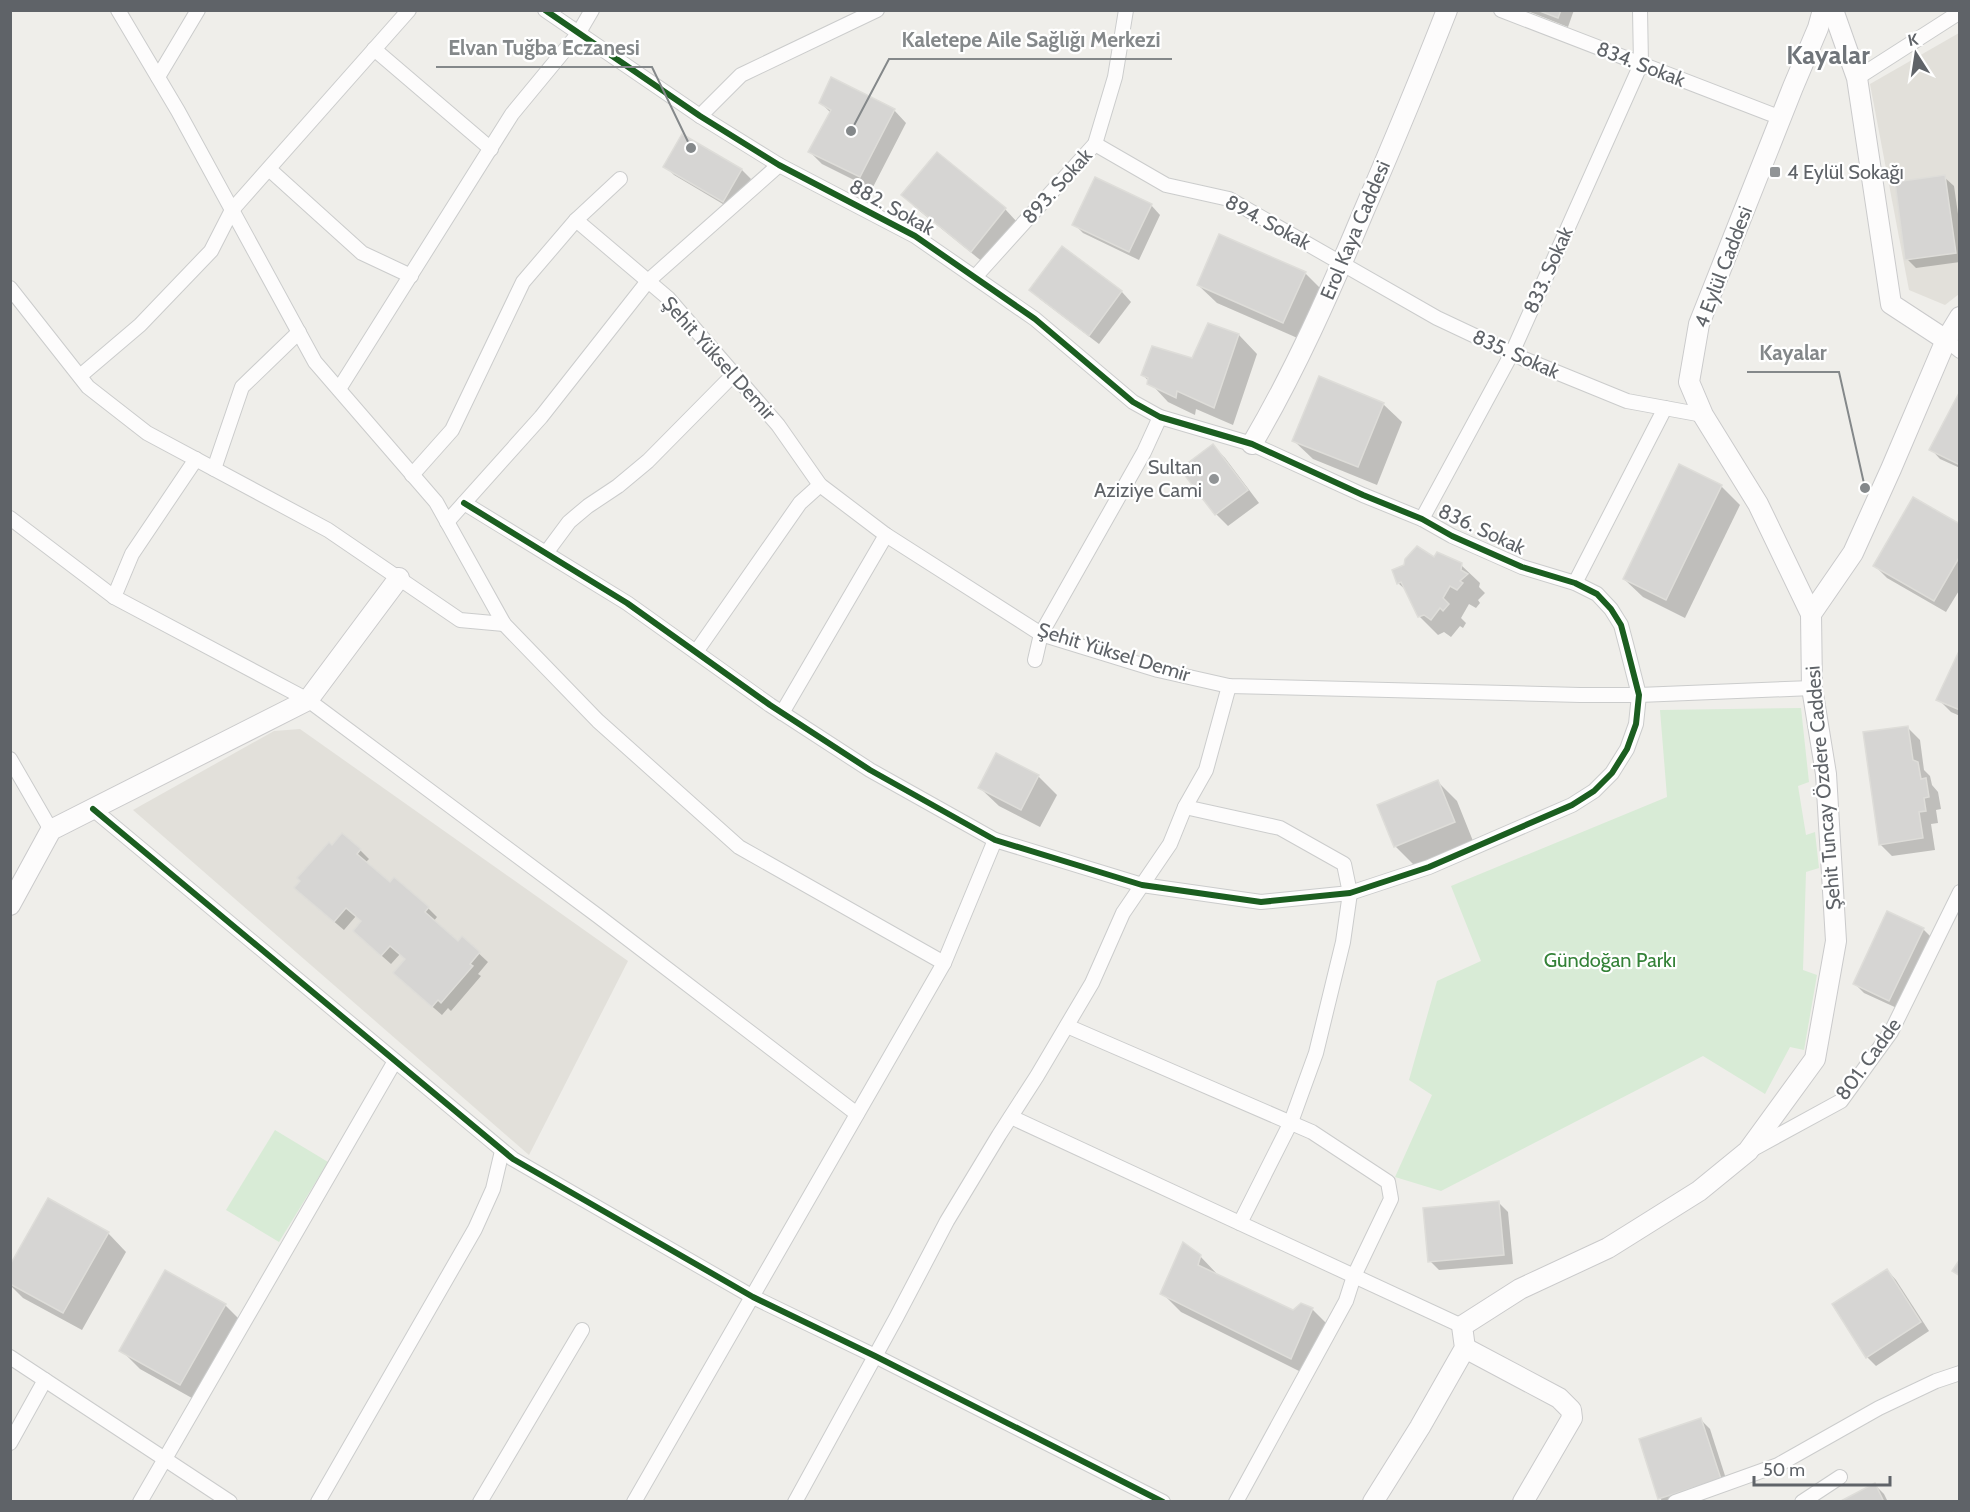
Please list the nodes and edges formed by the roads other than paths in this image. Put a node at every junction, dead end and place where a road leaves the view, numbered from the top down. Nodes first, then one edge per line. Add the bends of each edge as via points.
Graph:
1 (118, 10) edge
2 (198, 10) edge
3 (409, 10) edge
4 (545, 10) edge
5 (592, 10) edge
6 (877, 10) edge
7 (1126, 10) edge
8 (1447, 10) edge
9 (1501, 10) edge
10 (1641, 10) edge
11 (1823, 10) edge
12 (1833, 10) edge
13 (1959, 12) edge
14 (578, 34) junction
15 (374, 49) junction
16 (1641, 64) junction
17 (158, 77) junction
18 (1857, 78) junction
19 (700, 116) junction
20 (1780, 118) junction
21 (1095, 144) junction
22 (491, 149) junction
23 (779, 165) junction
24 (269, 169) junction
25 (620, 179) dead end
26 (232, 210) junction
27 (576, 220) junction
28 (1342, 262) junction
29 (411, 276) junction
30 (975, 277) junction
31 (648, 281) junction
32 (10, 288) edge
33 (1959, 317) edge
34 (299, 332) junction
35 (1953, 345) edge
36 (1512, 353) junction
37 (734, 374) junction
38 (80, 376) junction
39 (339, 389) junction
40 (1665, 408) junction
41 (1703, 415) junction
42 (1160, 417) junction
43 (1252, 444) junction
44 (196, 459) junction
45 (214, 469) junction
46 (412, 475) junction
47 (820, 485) junction
48 (464, 503) junction
49 (10, 518) edge
50 (1422, 519) junction
51 (447, 522) junction
52 (886, 535) junction
53 (546, 553) junction
54 (399, 578) junction
55 (1575, 582) junction
56 (114, 597) junction
57 (1811, 614) junction
58 (504, 624) junction
59 (1041, 634) junction
60 (696, 652) junction
61 (1035, 660) dead end
62 (1229, 686) junction
63 (1812, 688) junction
64 (1639, 695) junction
65 (308, 700) junction
66 (782, 713) junction
67 (10, 759) edge
68 (1185, 807) junction
69 (93, 809) junction
70 (51, 830) junction
71 (995, 840) junction
72 (1142, 885) junction
73 (1959, 892) edge
74 (1350, 893) junction
75 (10, 905) edge
76 (944, 963) junction
77 (1067, 1026) junction
78 (395, 1061) junction
79 (857, 1114) junction
80 (1011, 1117) junction
81 (1291, 1122) junction
82 (502, 1150) junction
83 (1748, 1151) junction
84 (1240, 1223) junction
85 (1354, 1276) junction
86 (753, 1297) junction
87 (1462, 1326) junction
88 (582, 1330) dead end
89 (1465, 1348) junction
90 (875, 1356) junction
91 (10, 1357) edge
92 (1959, 1373) edge
93 (45, 1380) junction
94 (10, 1443) edge
95 (165, 1458) junction
96 (1840, 1477) dead end
97 (140, 1502) edge
98 (230, 1502) edge
99 (318, 1502) edge
100 (480, 1502) edge
101 (634, 1502) edge
102 (795, 1502) edge
103 (1163, 1502) edge
104 (1236, 1502) edge
105 (1373, 1502) edge
106 (1522, 1502) edge
107 (1676, 1502) edge
108 (1802, 1502) edge

1 - 17 street
2 - 17 street
3 - 15 street
4 - 14 street, 882. Sokak
5 - 14 street
6 - 19 street via 741,75
7 - 21 street, 893. Sokak via 1115,77
8 - 28 street, Erol Kaya Caddesi
9 - 16 street, 834. Sokak
10 - 16 street, 833. Sokak
11 - 20 street, 4 Eylül Caddesi
12 - 18 street
13 - 18 street
14 - 19 street, 882. Sokak
14 - 22 street via 512,114
15 - 22 street
15 - 24 street
16 - 20 street, 834. Sokak
16 - 36 street, 833. Sokak
17 - 26 street
18 - 35 street via 1891,304
19 - 23 street, 882. Sokak
20 - 41 street, 4 Eylül Caddesi via 1699,324 1689,382
21 - 28 street, 894. Sokak via 1166,185 1230,199
21 - 30 street, 893. Sokak
22 - 29 street
23 - 30 street, 882. Sokak via 915,236
23 - 31 street
24 - 26 street
24 - 29 street via 362,253
25 - 27 street
26 - 34 street
26 - 38 street via 211,251 140,325
27 - 31 street, Şehit Yüksel Demir
27 - 46 street via 523,282 452,430
28 - 36 street, 835. Sokak via 1437,318
28 - 43 street, Erol Kaya Caddesi via 1271,413
29 - 39 street
30 - 42 street, 882. Sokak via 1035,319 1133,402
31 - 37 street, Şehit Yüksel Demir via 668,298
31 - 48 street via 541,417
32 - 38 street
33 - 35 street
34 - 39 street via 315,362
34 - 45 street via 242,387
35 - 57 street via 1853,552
36 - 40 street, 835. Sokak via 1627,400
36 - 50 street, 833. Sokak
37 - 47 street, Şehit Yüksel Demir via 778,425
37 - 53 street via 648,461 569,522
38 - 44 street via 88,387 147,433
39 - 46 street
40 - 41 street, 835. Sokak
40 - 55 street
41 - 57 street, 4 Eylül Caddesi via 1758,504
42 - 43 street, 882. Sokak
42 - 59 street
43 - 50 street, 836. Sokak
44 - 45 street
44 - 56 street via 132,554
45 - 54 street via 328,530
46 - 51 street via 436,502
47 - 52 street, Şehit Yüksel Demir
47 - 60 street via 800,503
48 - 51 street
48 - 53 street
49 - 56 street
50 - 55 street, 836. Sokak via 1522,567
51 - 58 street
52 - 59 street, Şehit Yüksel Demir
52 - 66 street
53 - 60 street
54 - 58 street via 460,620
54 - 65 street
55 - 64 street, 836. Sokak via 1597,594 1621,625
56 - 65 street
57 - 63 street, Şehit Tuncay Özdere Caddesi
58 - 76 street via 598,721 740,847
59 - 61 street
59 - 62 street, Şehit Yüksel Demir via 1158,670
60 - 66 street
62 - 64 street, Şehit Yüksel Demir
62 - 68 street via 1206,770
63 - 64 street, Şehit Yüksel Demir
63 - 83 street, Şehit Tuncay Özdere Caddesi via 1826,774 1836,941 1815,1059
64 - 74 street via 1636,724 1627,749 1612,773 1594,791 1572,806 1429,867
65 - 69 street
65 - 79 street
66 - 71 street via 870,770
67 - 70 street
68 - 72 street via 1170,844
68 - 74 street via 1280,828 1344,864
69 - 70 street
69 - 78 street
70 - 75 street
71 - 72 street
71 - 76 street
72 - 74 street via 1261,902
72 - 77 street via 1123,913 1092,983
73 - 83 street, 801. Cadde via 1892,1032 1841,1101
74 - 81 street via 1343,942 1316,1053
76 - 79 street
77 - 80 street
77 - 81 street
78 - 82 street
78 - 95 street
79 - 86 street
80 - 84 street
80 - 90 street via 947,1221
81 - 84 street
81 - 85 street via 1388,1182 1391,1199
82 - 86 street
82 - 99 street via 493,1190 475,1229
83 - 87 street, Şehit Tuncay Özdere Caddesi via 1699,1191 1608,1248 1520,1289
84 - 85 street
85 - 87 street
85 - 104 street via 1346,1301
86 - 90 street
86 - 101 street
87 - 89 street
88 - 100 street
89 - 105 street
89 - 106 street via 1559,1398 1571,1410 1572,1418
90 - 102 street
90 - 103 street
91 - 93 street
92 - 107 street via 1879,1408 1778,1465
93 - 94 street
93 - 95 street
95 - 97 street
95 - 98 street
96 - 108 street

